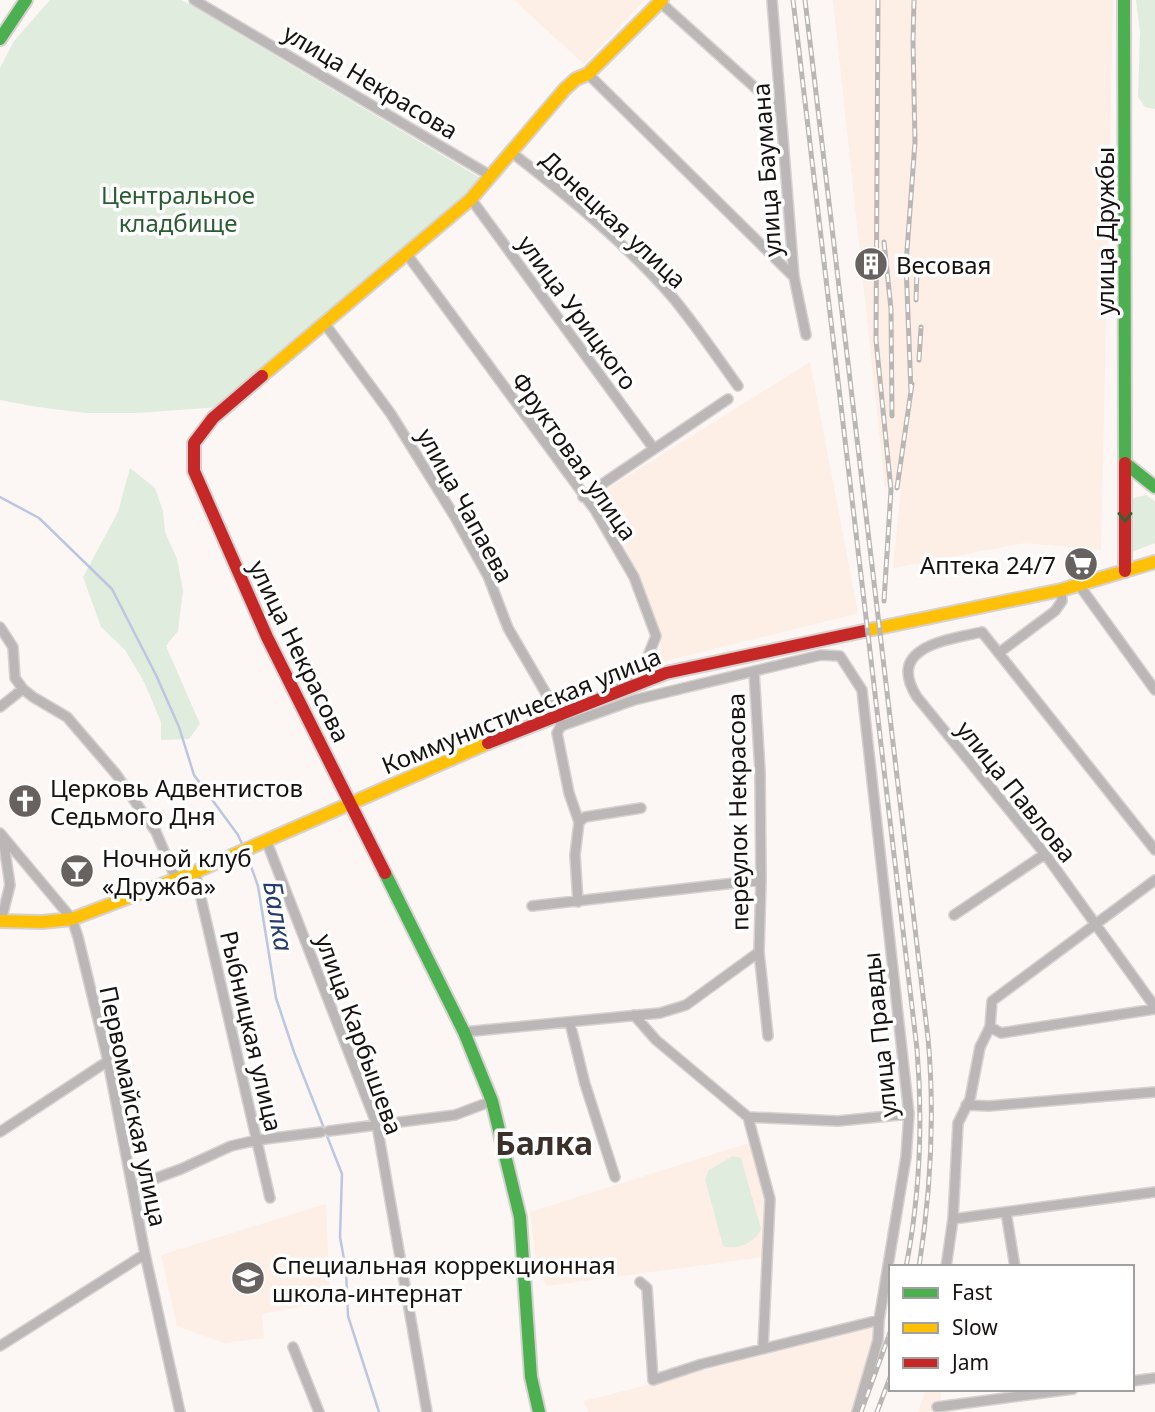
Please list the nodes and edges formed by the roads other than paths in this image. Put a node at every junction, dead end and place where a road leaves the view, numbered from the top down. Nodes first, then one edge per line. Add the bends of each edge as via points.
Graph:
1 (194, 0) edge
2 (772, 0) edge
3 (1124, 0) edge
4 (661, 1) edge
5 (22, 4) edge
6 (0, 22) edge
7 (0, 40) edge
8 (588, 74) junction
9 (781, 111) junction
10 (511, 152) junction
11 (491, 176) junction
12 (471, 199) junction
13 (406, 254) junction
14 (794, 277) junction
15 (325, 324) junction
16 (806, 335) dead end
17 (738, 386) dead end
18 (728, 400) dead end
19 (654, 449) junction
20 (1125, 463) junction
21 (1155, 487) edge
22 (583, 498) junction
23 (1155, 562) edge
24 (1125, 571) junction
25 (1079, 585) junction
26 (1061, 590) junction
27 (0, 627) edge
28 (1000, 652) junction
29 (754, 671) junction
30 (23, 689) junction
31 (618, 689) junction
32 (1155, 690) edge
33 (0, 708) edge
34 (559, 720) junction
35 (350, 803) junction
36 (641, 808) dead end
37 (579, 822) junction
38 (1, 835) edge
39 (266, 840) junction
40 (1155, 850) edge
41 (1045, 854) junction
42 (195, 872) junction
43 (176, 879) junction
44 (761, 880) junction
45 (1155, 880) edge
46 (578, 901) junction
47 (533, 906) dead end
48 (954, 915) dead end
49 (72, 919) junction
50 (0, 921) edge
51 (1095, 925) junction
52 (759, 952) junction
53 (1155, 1008) edge
54 (634, 1015) junction
55 (570, 1023) junction
56 (990, 1027) junction
57 (464, 1032) junction
58 (768, 1036) dead end
59 (108, 1062) junction
60 (1155, 1092) edge
61 (492, 1101) junction
62 (966, 1105) junction
63 (909, 1114) junction
64 (748, 1117) junction
65 (377, 1125) junction
66 (0, 1132) edge
67 (257, 1140) junction
68 (615, 1177) dead end
69 (132, 1187) junction
70 (1155, 1192) edge
71 (270, 1198) dead end
72 (1006, 1212) junction
73 (953, 1219) junction
74 (145, 1254) junction
75 (946, 1265) edge
76 (1015, 1265) edge
77 (640, 1282) dead end
78 (879, 1320) junction
79 (0, 1346) edge
80 (293, 1348) dead end
81 (763, 1349) junction
82 (1155, 1378) edge
83 (1134, 1381) edge
84 (1036, 1392) edge
85 (937, 1407) dead end
86 (180, 1412) edge
87 (319, 1412) edge
88 (427, 1412) edge
89 (539, 1412) edge
90 (857, 1412) edge

1 - 11 street, улица Некрасова
2 - 9 street, улица Баумана
3 - 20 main road, улица Дружбы
4 - 8 main road, улица Некрасова
4 - 9 street
5 - 6 main road
5 - 7 main road
8 - 10 main road, улица Некрасова via 565,89
8 - 14 street
9 - 14 street, улица Баумана
10 - 11 main road, улица Некрасова
10 - 17 street, Донецкая улица via 559,189 647,271 674,299
11 - 12 main road, улица Некрасова
12 - 13 main road, улица Некрасова
12 - 19 street, улица Урицкого
13 - 15 main road, улица Некрасова
13 - 22 street, Фруктовая улица
14 - 16 street, улица Баумана
15 - 34 street, улица Чапаева via 391,414 455,517
15 - 35 main road, улица Некрасова via 213,418 194,443 194,471 267,637
18 - 19 street
19 - 22 street
20 - 21 main road
20 -> 24 main road, улица Дружбы
22 - 31 street, Фруктовая улица via 634,577 656,636 649,656
23 - 24 main road, Коммунистическая улица
24 - 25 main road, Коммунистическая улица
25 - 26 main road, Коммунистическая улица
25 - 32 street
26 - 28 street via 1062,601 1055,611
26 - 31 main road, Коммунистическая улица via 666,673
27 - 30 street via 13,647 14,672
28 - 40 street
28 - 41 street, улица Павлова via 982,632 931,644 920,649 910,664 909,685
29 - 34 street
29 - 44 street, переулок Некрасова
29 - 63 street, улица Правды via 821,655 840,656 862,690
30 - 33 street
30 - 43 street via 67,717 117,774 156,832
31 - 34 main road, Коммунистическая улица
34 - 35 main road, Коммунистическая улица
34 - 37 street via 557,733
35 - 39 main road, Коммунистическая улица
35 - 57 main road, улица Некрасова
36 - 37 street via 585,817
37 - 46 street via 575,855
38 - 49 street, Первомайская улица
38 - 50 street via 10,885
39 - 42 main road, Коммунистическая улица
39 - 65 street, улица Карбышева
41 - 48 street
41 - 51 street, улица Павлова
42 - 43 main road, Коммунистическая улица
42 - 67 street, Рыбницкая улица
43 - 49 main road, Коммунистическая улица
44 - 46 street
44 - 52 street, переулок Некрасова
45 - 51 street
46 - 47 street
49 - 50 main road, Коммунистическая улица
49 - 59 street, Первомайская улица
51 - 53 street, улица Павлова
51 - 56 street via 992,1001
52 - 54 street, переулок Некрасова via 686,1005
52 - 58 street, переулок Некрасова
53 - 56 street via 1001,1033
54 - 55 street, переулок Некрасова
54 - 64 street via 656,1040
55 - 57 street, переулок Некрасова
55 - 68 street
56 - 62 street via 980,1047
57 - 61 main road, улица Некрасова
59 - 66 street
59 - 69 street, Первомайская улица
60 - 62 street
61 - 65 street via 455,1115
61 - 89 main road, улица Некрасова via 520,1217 531,1377
62 - 73 street via 957,1131
63 - 64 street via 838,1121
63 - 78 street, улица Правды
64 - 81 street via 770,1199
65 - 67 street
65 - 88 street, улица Карбышева
67 - 69 street via 231,1146
67 - 71 street, Рыбницкая улица
69 - 74 street, Первомайская улица
70 - 72 street
72 - 73 street
72 - 76 street
73 - 75 street
74 - 79 street
74 - 86 street, Первомайская улица
77 - 81 street via 647,1288 653,1380
78 - 81 street
78 - 90 street, улица Правды via 878,1340
80 - 87 street
82 - 83 street
84 - 85 street

